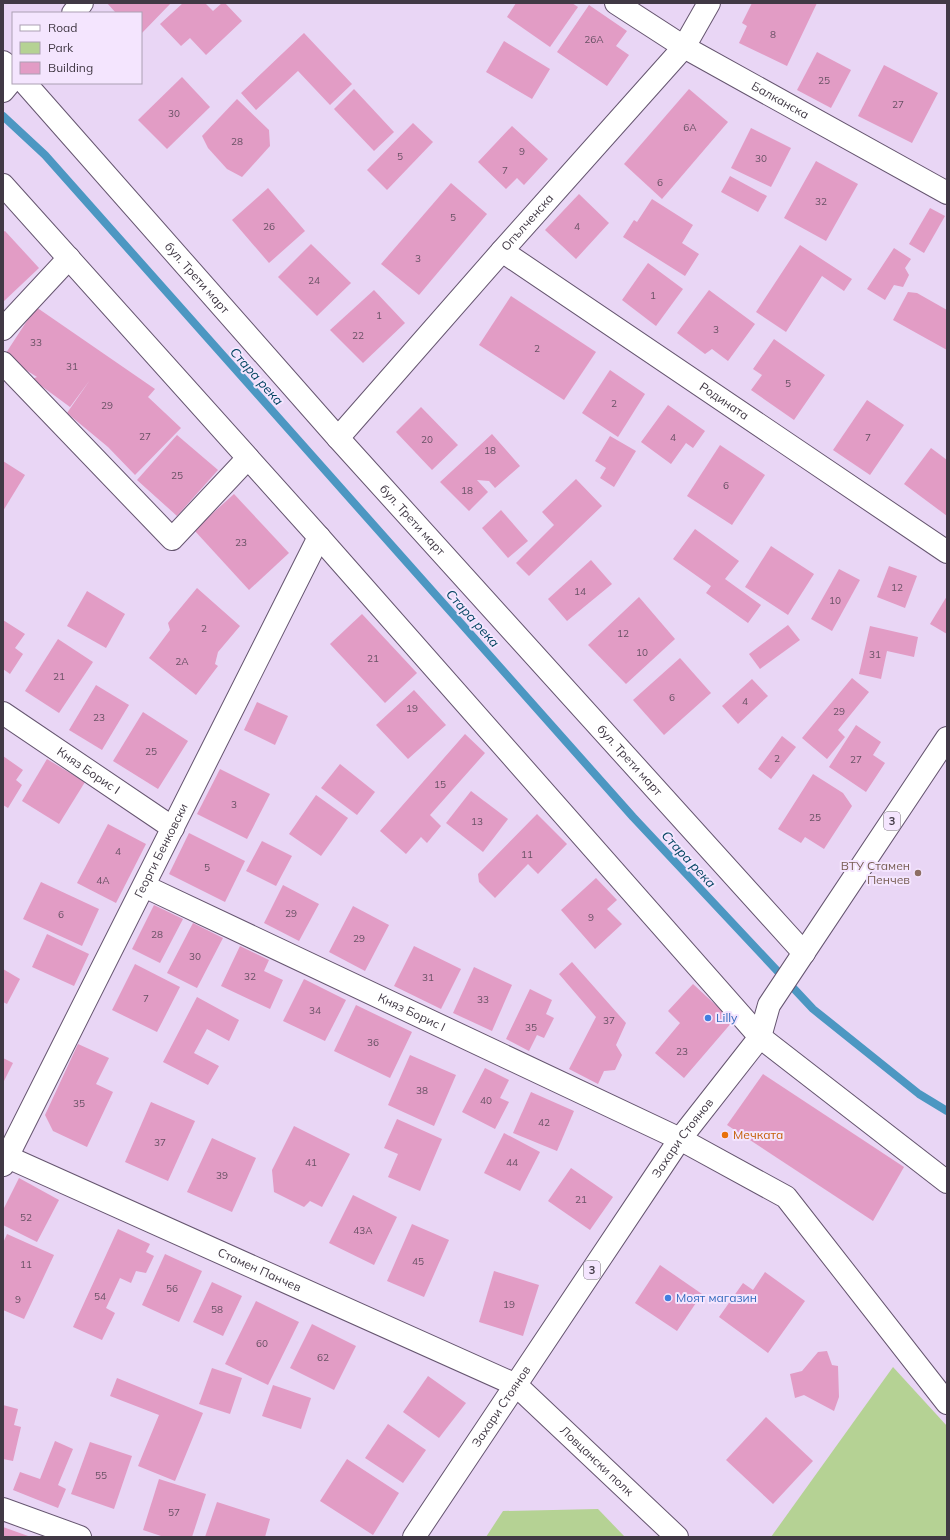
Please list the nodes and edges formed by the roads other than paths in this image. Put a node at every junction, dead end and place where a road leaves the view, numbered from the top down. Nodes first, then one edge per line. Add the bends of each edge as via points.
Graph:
1 (82, 3) edge
2 (616, 3) edge
3 (709, 3) edge
4 (74, 12) edge
5 (684, 47) junction
6 (3, 62) edge
7 (12, 69) edge
8 (12, 80) edge
9 (26, 84) edge
10 (3, 91) edge
11 (3, 185) edge
12 (947, 193) edge
13 (502, 251) junction
14 (69, 258) junction
15 (3, 329) edge
16 (3, 363) edge
17 (338, 438) junction
18 (248, 458) junction
19 (319, 537) junction
20 (947, 552) edge
21 (3, 713) edge
22 (947, 738) edge
23 (173, 828) junction
24 (144, 886) junction
25 (801, 958) junction
26 (760, 1037) junction
27 (680, 1139) junction
28 (4, 1159) edge
29 (947, 1182) edge
30 (516, 1385) junction
31 (947, 1403) edge
32 (3, 1509) edge
33 (80, 1537) edge
34 (414, 1537) edge
35 (677, 1537) edge

1 - 4 street
2 - 5 street, Балканска
3 - 5 street, Опълченска
5 - 12 street, Балканска
5 - 13 street, Опълченска
6 - 7 street
8 - 10 street
9 - 17 street, бул. Трети март
11 - 14 street
13 - 17 street, Опълченска
13 - 20 street, Родината
14 - 15 street
14 - 18 street
16 - 18 street via 172,539
17 - 25 street, бул. Трети март
18 - 19 street
19 - 23 street, Георги Бенковски
19 - 26 street
21 - 23 street, Княз Борис I
22 - 25 street, Захари Стоянов / 3
23 - 24 street, Георги Бенковски
24 - 27 street, Княз Борис I
24 - 28 street, Георги Бенковски
25 - 26 street, Захари Стоянов / 3 via 769,1005
26 - 27 street, Захари Стоянов / 3
26 - 29 street
27 - 30 street, Захари Стоянов / 3
27 - 31 street, Княз Борис I via 786,1197
28 - 30 street, Стамен Панчев
30 - 34 street, Захари Стоянов / 3
30 - 35 street, Ловцански полк
32 - 33 street

